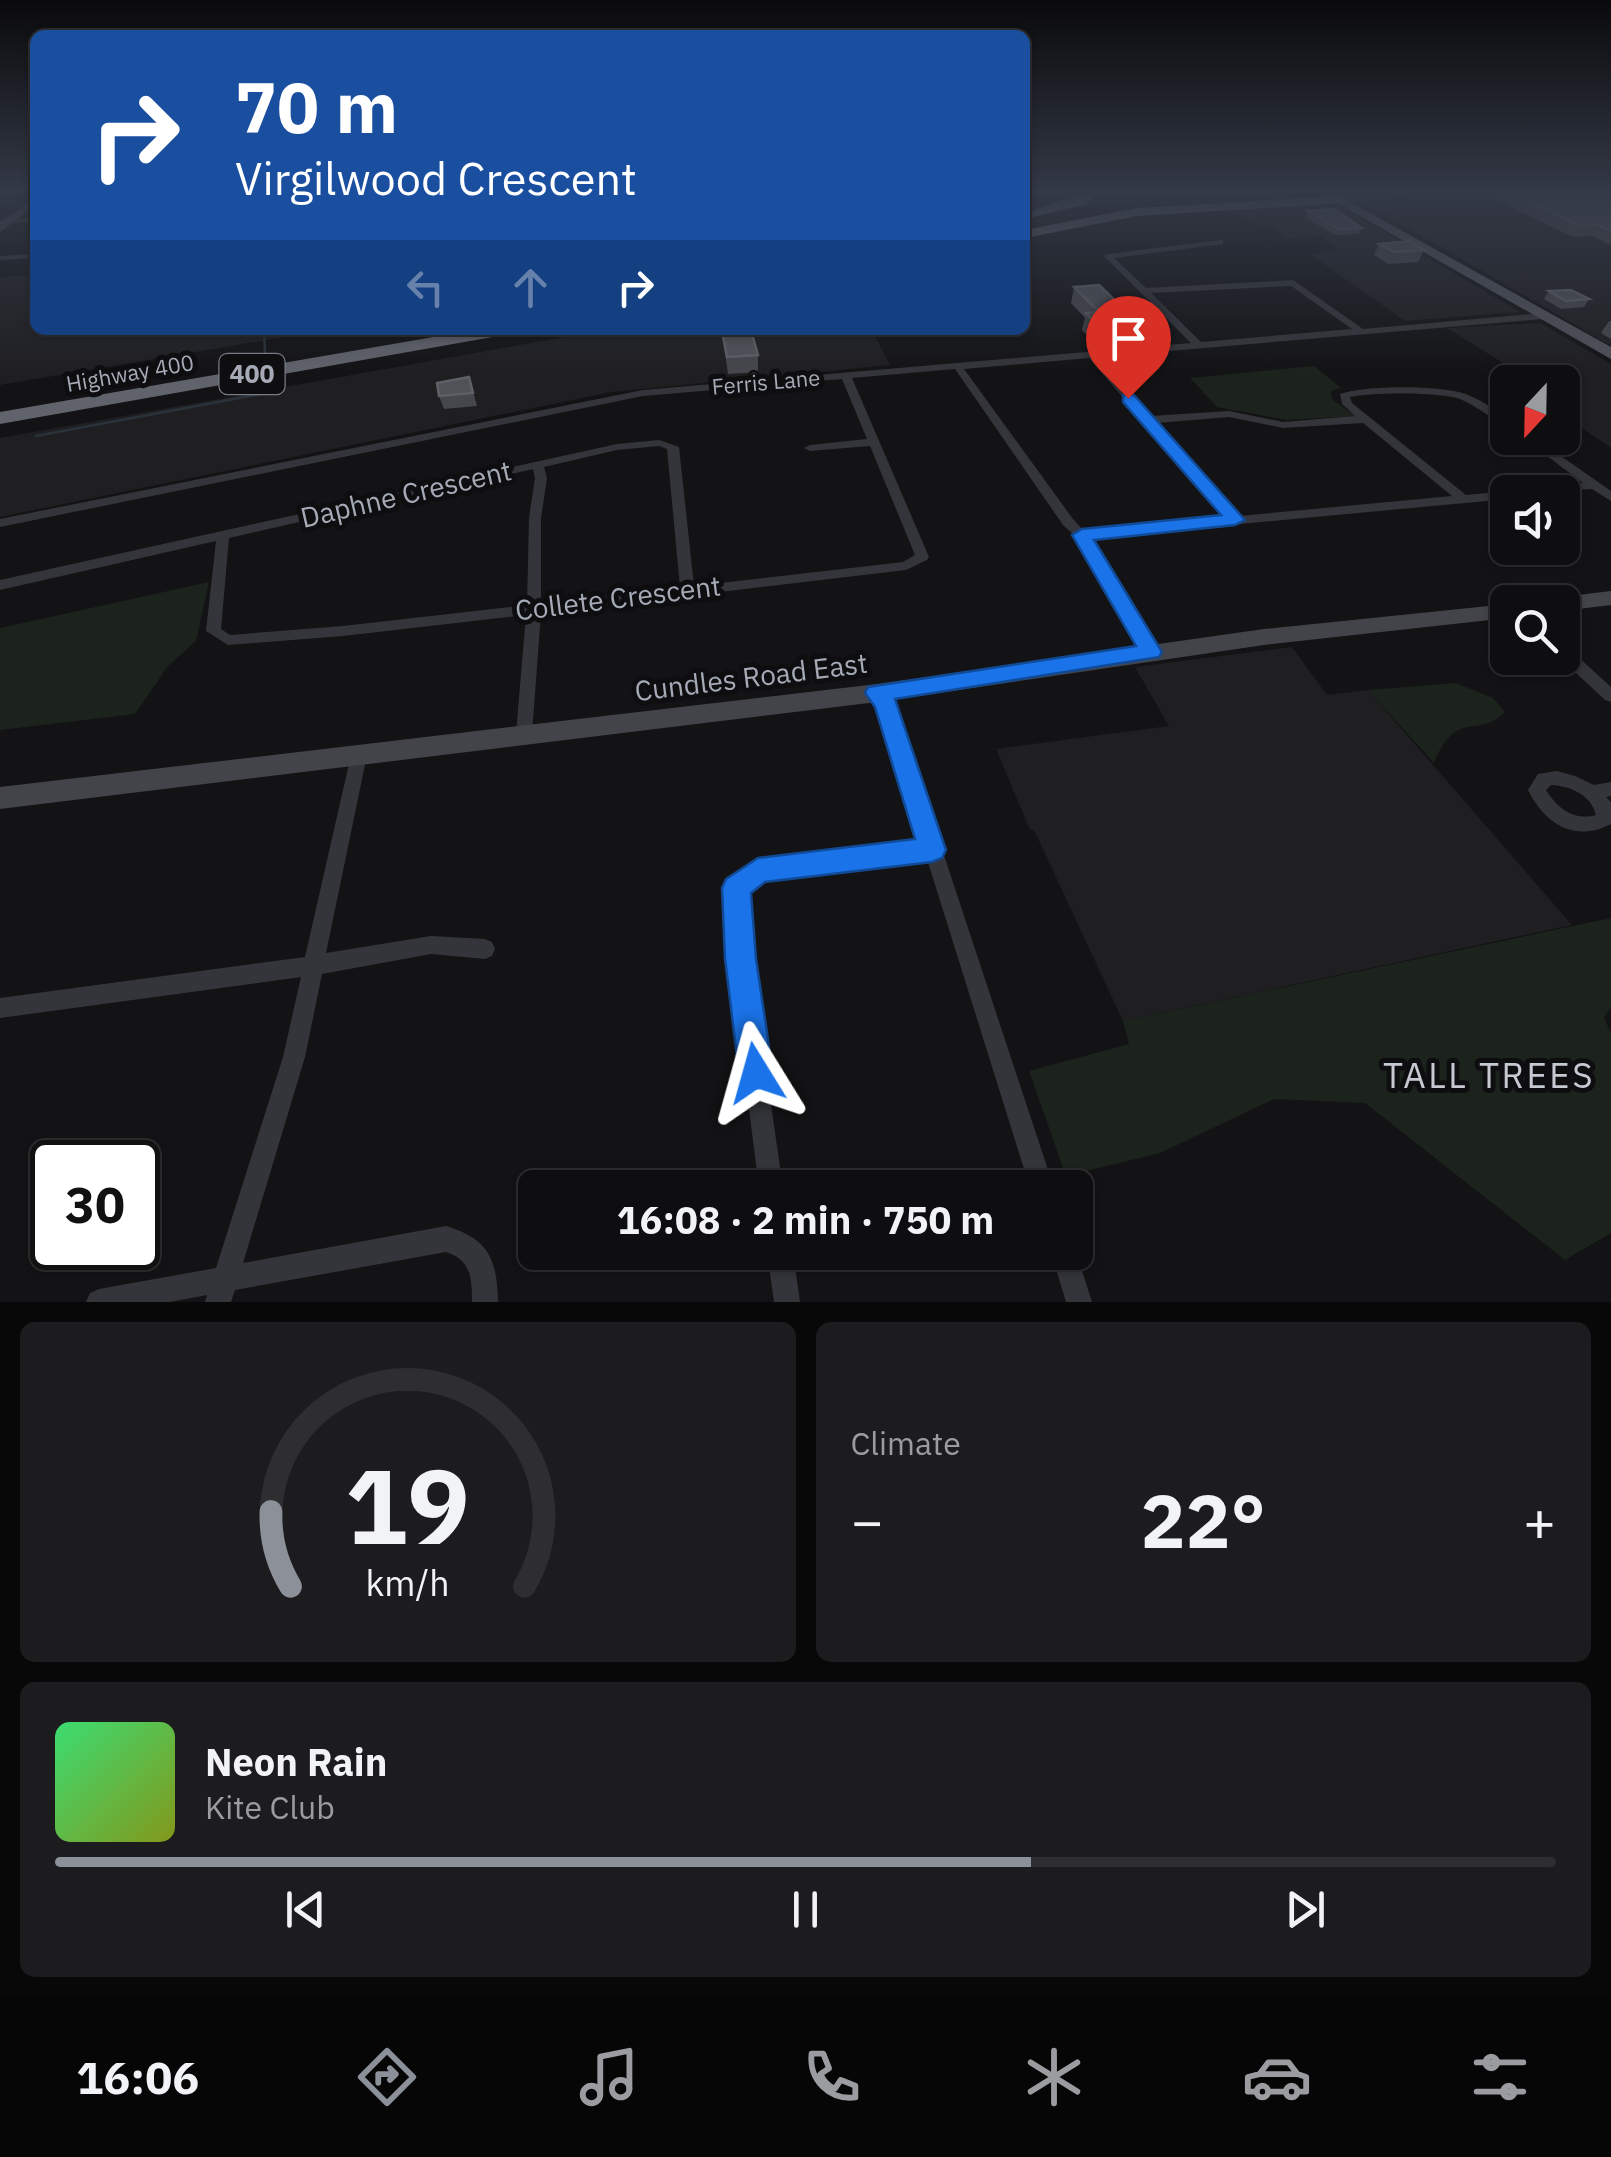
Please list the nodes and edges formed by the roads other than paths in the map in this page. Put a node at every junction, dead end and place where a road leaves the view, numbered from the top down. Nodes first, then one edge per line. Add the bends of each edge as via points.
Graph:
1 (1126, 254) edge
2 (1434, 254) edge
3 (30, 256) edge
4 (0, 258) edge
5 (1142, 291) junction
6 (1543, 316) junction
7 (1360, 330) junction
8 (413, 335) edge
9 (475, 335) edge
10 (1197, 344) junction
11 (1091, 354) junction
12 (1611, 354) edge
13 (958, 366) junction
14 (846, 376) junction
15 (0, 405) edge
16 (1490, 411) edge
17 (0, 418) edge
18 (1366, 419) junction
19 (1148, 420) junction
20 (872, 442) junction
21 (810, 448) dead end
22 (1552, 455) edge
23 (538, 464) junction
24 (1595, 485) junction
25 (1580, 487) edge
26 (1490, 497) edge
27 (1611, 497) edge
28 (1463, 499) junction
29 (1235, 520) junction
30 (0, 523) edge
31 (1082, 535) junction
32 (223, 536) junction
33 (0, 585) edge
34 (687, 588) junction
35 (1611, 598) edge
36 (1580, 602) edge
37 (534, 608) junction
38 (1490, 613) edge
39 (1150, 652) junction
40 (1580, 668) edge
41 (877, 693) junction
42 (1611, 696) edge
43 (524, 733) junction
44 (358, 754) junction
45 (0, 798) edge
46 (932, 850) junction
47 (484, 948) dead end
48 (310, 966) junction
49 (0, 1008) edge
50 (769, 1170) edge
51 (1036, 1170) edge
52 (783, 1270) edge
53 (1069, 1270) edge
54 (222, 1290) edge
55 (99, 1302) edge
56 (485, 1302) edge
57 (787, 1302) edge
58 (1079, 1302) edge

1 - 5 street via 1108,256
2 - 6 main road
3 - 4 street
5 - 7 street via 1293,283
5 - 10 street
6 - 7 street, Ferris Lane
6 - 12 main road
7 - 10 street, Ferris Lane
8 - 15 highway, Highway 400 / 400
9 - 17 highway, Highway 400 / 400
10 - 11 street, Ferris Lane
11 - 13 street, Ferris Lane
11 - 19 street
13 - 14 street, Ferris Lane
13 - 31 street
14 - 20 street, Collete Crescent
14 - 30 street, Ferris Lane via 605,399
16 - 18 street via 1442,389 1344,396
18 - 19 street via 1283,426 1229,414
18 - 28 street
19 - 29 street
20 - 21 street
20 - 34 street, Collete Crescent via 922,557 906,566
22 - 24 street
23 - 32 street, Daphne Crescent
23 - 34 street, Daphne Crescent via 629,445 673,447
23 - 37 street
24 - 25 street
24 - 27 street
26 - 28 street
28 - 29 street
29 - 31 street
31 - 39 street
32 - 33 street, Daphne Crescent
32 - 37 street, Collete Crescent via 214,631 228,640
34 - 37 street, Collete Crescent
35 - 36 main road
37 - 43 street
38 - 39 main road, Cundles Road East
39 - 41 main road, Cundles Road East
40 - 42 street
41 - 43 main road, Cundles Road East
41 - 46 street
43 - 44 main road, Cundles Road East
44 - 45 main road, Cundles Road East
44 - 48 street
46 - 50 street via 758,870 736,888
46 - 51 street
47 - 48 street via 431,946
48 - 49 street
48 - 54 street via 294,1056
52 - 57 street
53 - 58 street
54 - 55 street
54 - 56 street via 446,1239 479,1256

